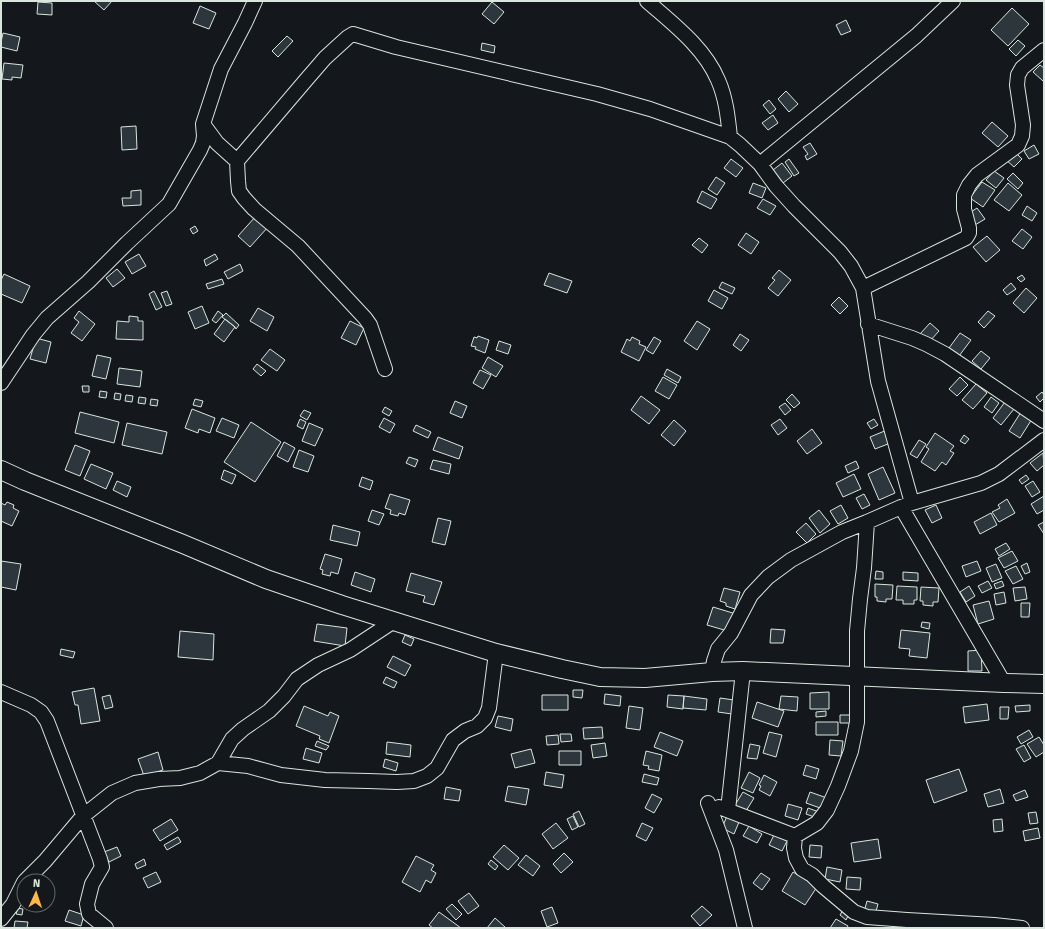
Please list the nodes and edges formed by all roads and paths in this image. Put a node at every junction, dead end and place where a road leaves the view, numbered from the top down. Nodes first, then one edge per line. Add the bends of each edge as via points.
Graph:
1 (255, 1) edge
2 (647, 1) edge
3 (953, 1) edge
4 (1044, 50) edge
5 (203, 124) junction
6 (730, 137) junction
7 (237, 161) junction
8 (760, 164) junction
9 (863, 288) junction
10 (868, 324) junction
11 (385, 369) dead end
12 (1, 383) edge
13 (1044, 421) edge
14 (1044, 440) edge
15 (1, 470) edge
16 (906, 505) junction
17 (867, 522) junction
18 (394, 621) junction
19 (496, 653) junction
20 (743, 671) junction
21 (712, 672) junction
22 (857, 677) junction
23 (1004, 683) junction
24 (1044, 684) edge
25 (1, 692) edge
26 (218, 763) junction
27 (728, 810) junction
28 (83, 816) junction
29 (796, 836) junction
30 (33, 873) edge
31 (16, 898) edge
32 (1, 919) edge
33 (106, 928) edge
34 (745, 928) edge
35 (1022, 928) edge

1 - 5 street via 221,70
2 - 6 street via 694,44 709,62 719,80 725,101
3 - 8 street via 916,36
4 - 9 street via 1022,68 1018,75 1017,85 1023,124 1018,145 977,175 964,195 964,209 969,228 966,238
5 - 7 street
5 - 12 street via 203,143 169,204 47,318
6 - 7 street via 650,109 597,94 396,47 353,34 325,58
6 - 8 street
7 - 11 street via 239,191 254,209 298,246 370,325
8 - 9 street via 794,206 840,252
9 - 10 street
10 - 13 street via 893,331 945,354
10 - 16 street via 878,382
14 - 16 street via 999,474 981,483
15 - 18 street via 266,579
16 - 17 street
16 - 23 street
17 - 21 street via 842,532 791,560 768,577 751,595 731,633 718,649
17 - 22 street via 858,624
18 - 19 street
18 - 26 street via 350,650 318,665 297,679 269,711 232,739
19 - 21 street via 600,677 646,678
19 - 26 street via 489,708 485,718 477,726 453,740 437,768 427,776 414,781 396,782 325,780
20 - 21 street
20 - 22 street
20 - 27 street
22 - 23 street
22 - 29 street via 857,722 851,751 838,786 827,810 817,823
23 - 24 street
25 - 28 street via 41,712
26 - 28 street via 200,773 180,778 135,783 112,793
27 - 29 street
27 - 34 street via 708,803 726,850
28 - 30 street
28 - 33 street via 102,867 89,892 89,914
29 - 35 street via 794,848 802,869 854,912 867,917
31 - 32 street

